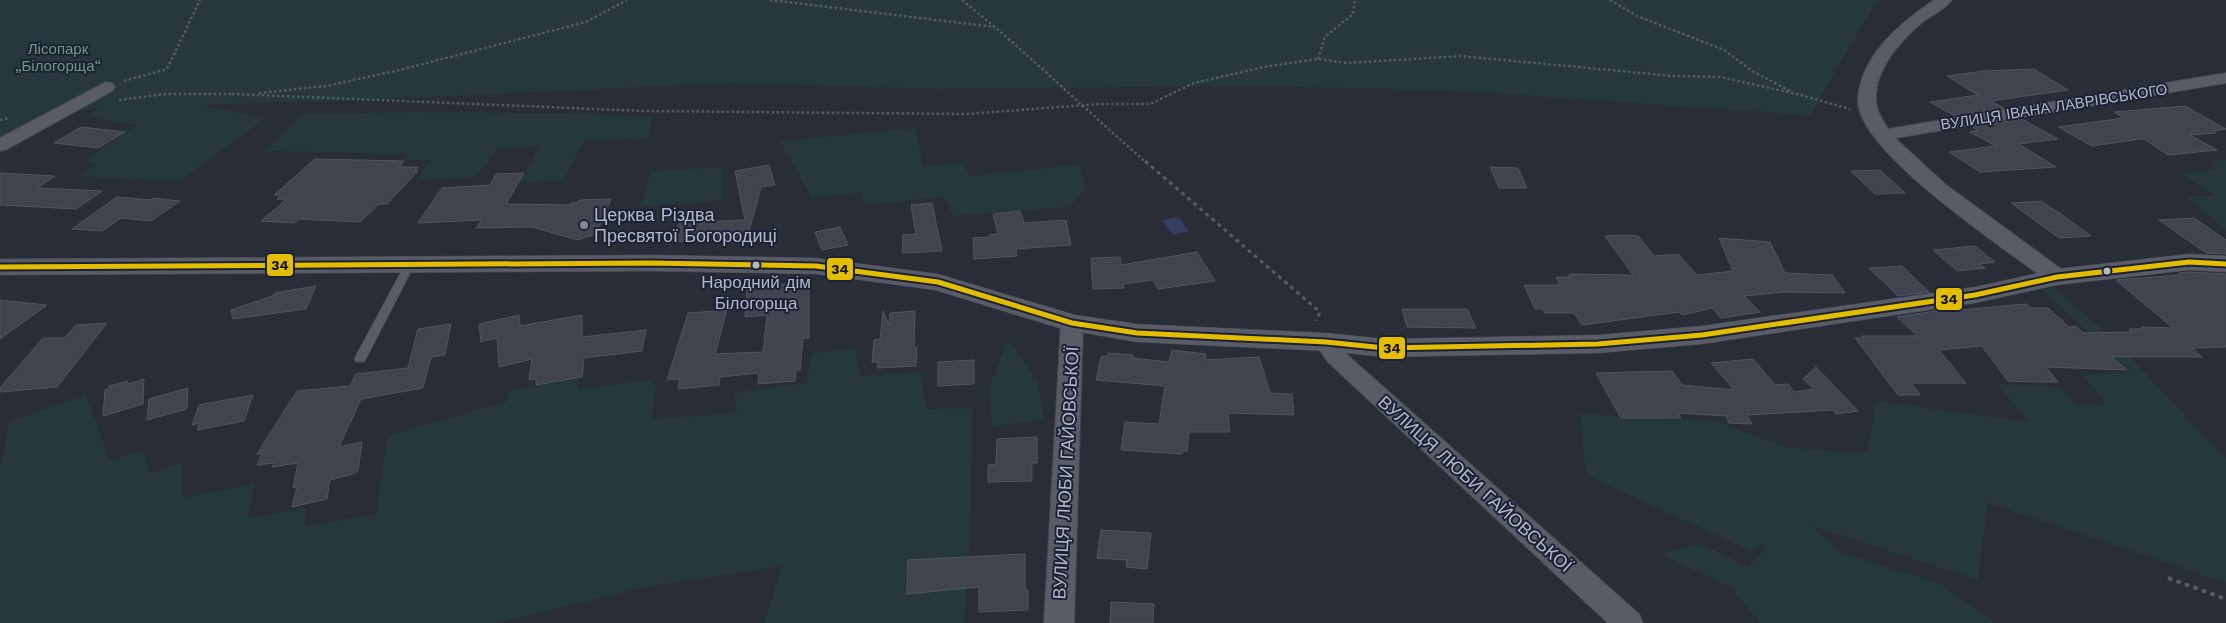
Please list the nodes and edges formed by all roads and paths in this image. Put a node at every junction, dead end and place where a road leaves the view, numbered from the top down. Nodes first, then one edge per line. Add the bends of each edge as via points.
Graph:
1 (200, 0) edge
2 (627, 0) edge
3 (770, 0) edge
4 (962, 0) edge
5 (1355, 0) edge
6 (1610, 0) edge
7 (1944, 0) edge
8 (997, 28) junction
9 (1318, 59) junction
10 (2226, 78) edge
11 (112, 93) junction
12 (232, 94) junction
13 (1797, 94) junction
14 (1082, 107) junction
15 (18, 117) dead end
16 (1874, 119) junction
17 (0, 120) edge
18 (1883, 135) junction
19 (0, 145) edge
20 (410, 264) junction
21 (2226, 264) edge
22 (0, 267) edge
23 (2057, 277) junction
24 (1072, 324) junction
25 (1316, 342) junction
26 (360, 358) dead end
27 (2168, 578) dead end
28 (2226, 599) edge
29 (1059, 623) edge
30 (1628, 623) edge

1 - 11 path via 167,69
2 - 12 path via 586,22 400,70 326,86
3 - 8 path
4 - 8 path
5 - 9 path via 1353,14 1320,44
6 - 13 path via 1637,16 1724,50 1752,71
7 - 16 street via 1920,16 1888,46 1872,75 1867,101
8 - 14 path
9 - 13 path via 1347,63 1460,56 1674,76 1720,77
9 - 14 path via 1194,83 1150,104
10 - 18 street, ВУЛИЦЯ ІВАНА ЛАВРІВСЬКОГО
11 - 12 path
11 - 19 street
12 - 14 path via 644,111 966,114
13 - 16 path
14 - 25 path via 1320,312
15 - 17 path
16 - 18 street
18 - 23 street via 1900,155 1952,198
20 - 22 street
20 - 24 street via 816,266 938,282
20 - 26 lane
21 - 23 street via 2189,262
23 - 25 street via 1975,295 1684,336 1598,344 1386,348
24 - 25 street via 1137,333
24 - 29 street, ВУЛИЦЯ ЛЮБИ ГАЙОВСЬКОЇ
25 - 30 street, ВУЛИЦЯ ЛЮБИ ГАЙОВСЬКОЇ
27 - 28 path

